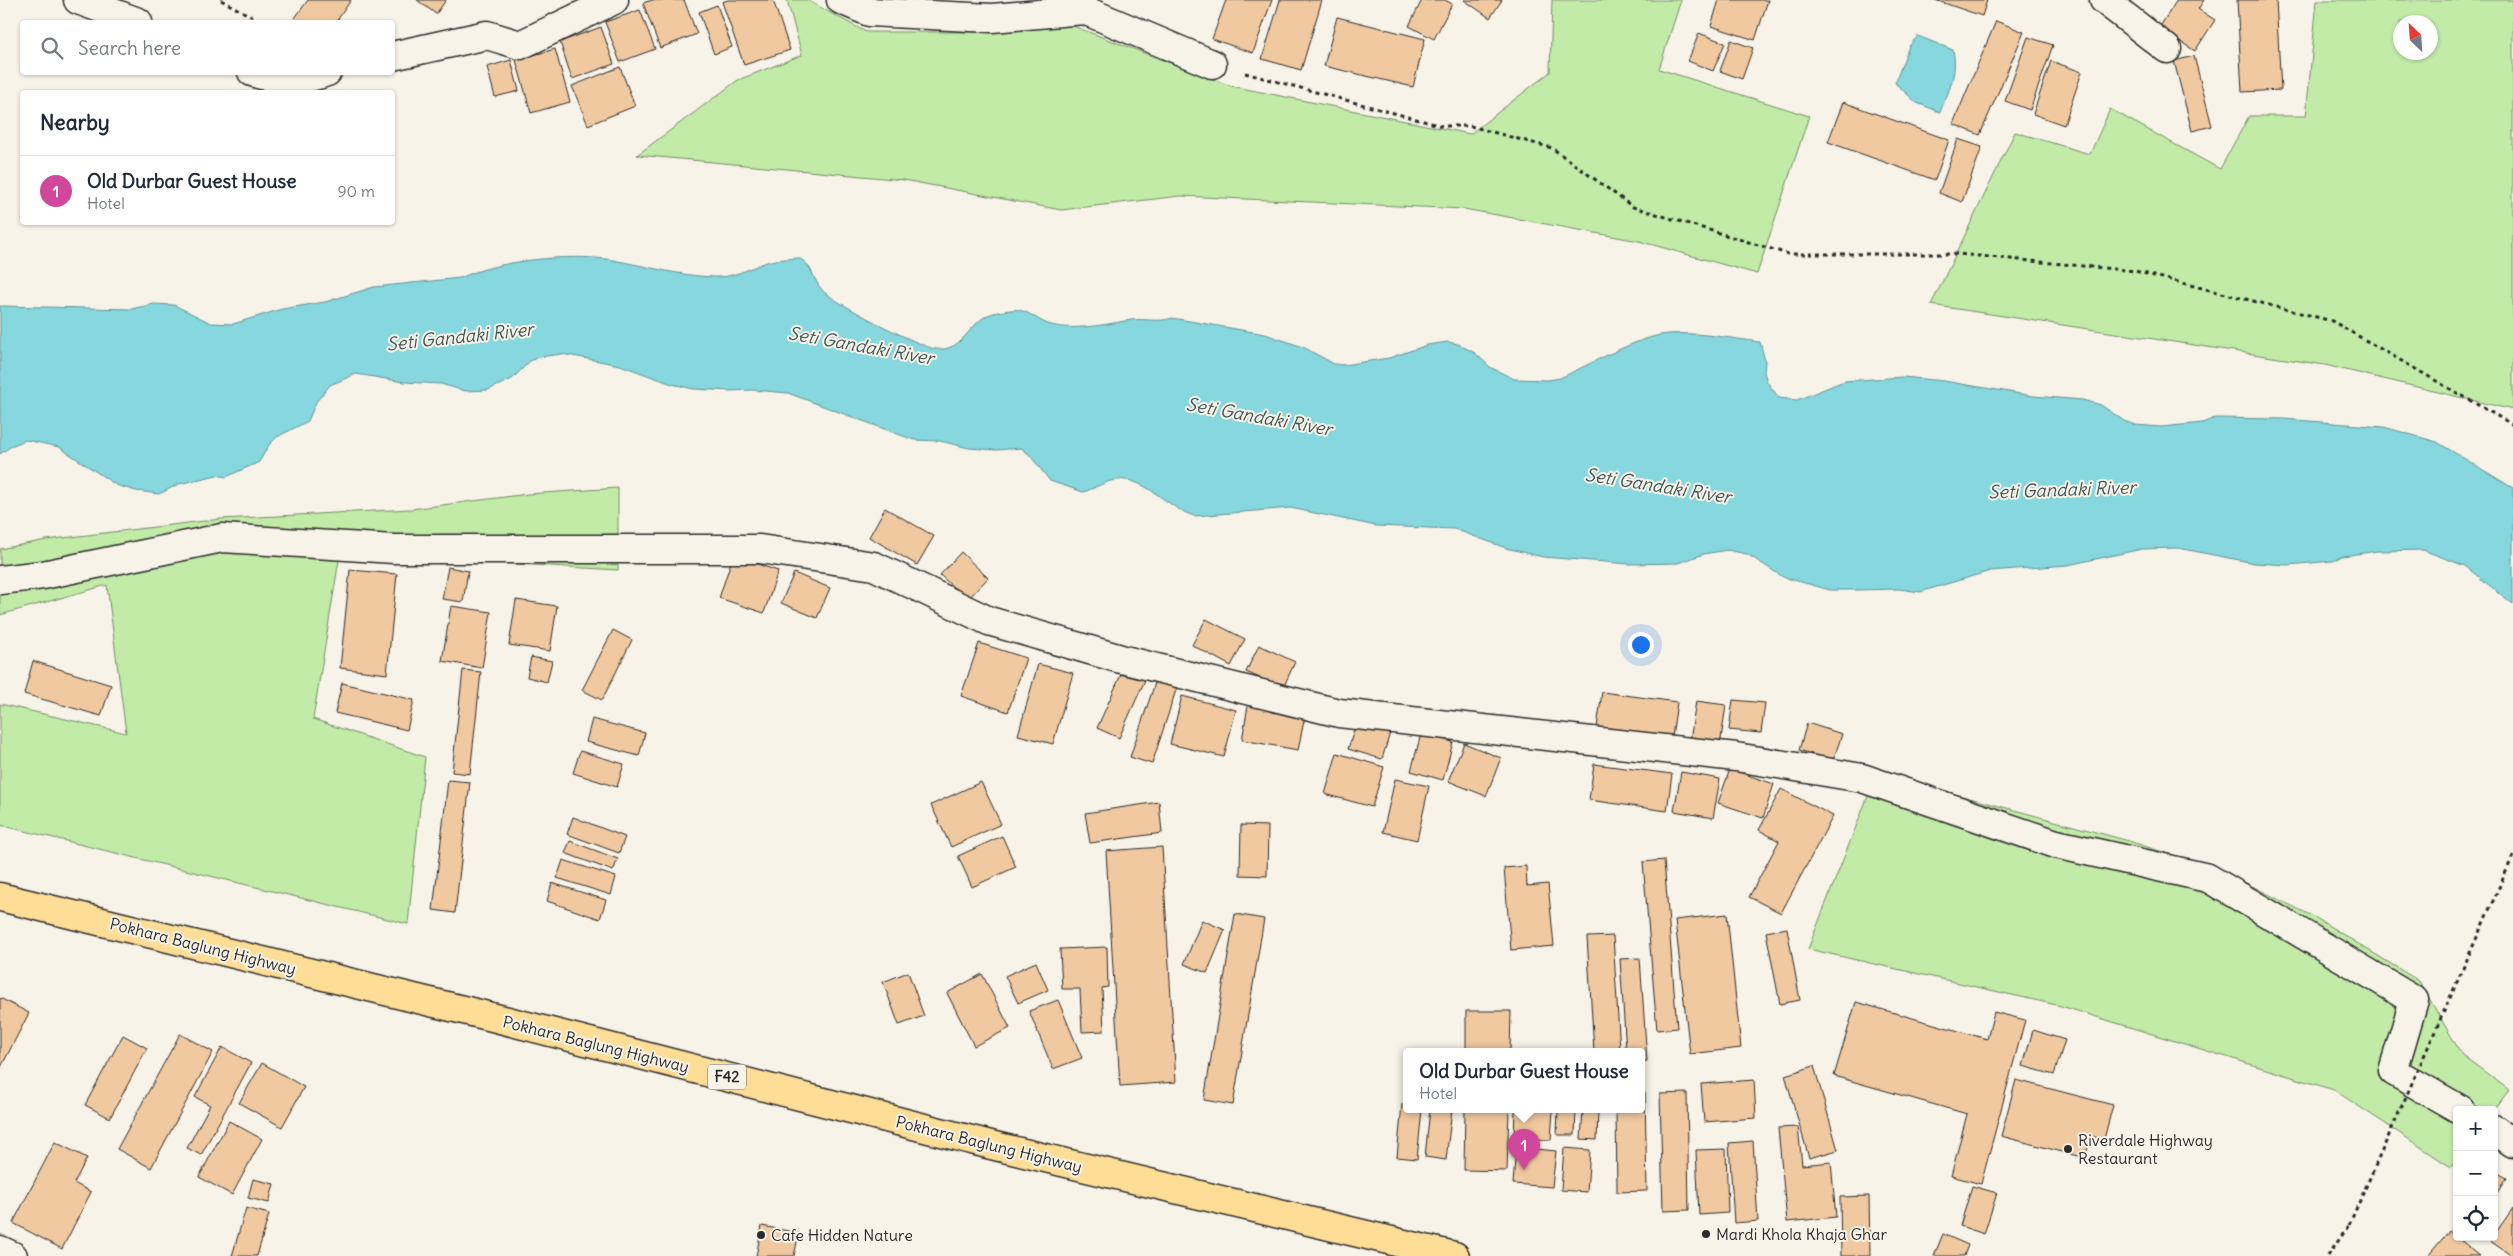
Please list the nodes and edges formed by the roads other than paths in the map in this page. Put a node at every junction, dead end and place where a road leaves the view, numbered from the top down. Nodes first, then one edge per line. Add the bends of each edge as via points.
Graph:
1 (78, 0) edge
2 (614, 0) edge
3 (841, 0) edge
4 (2104, 0) edge
5 (133, 20) edge
6 (2167, 48) dead end
7 (395, 55) edge
8 (1212, 64) road end
9 (268, 75) edge
10 (314, 75) edge
11 (0, 580) edge
12 (0, 897) edge
13 (2454, 1106) edge
14 (2498, 1132) edge
15 (2513, 1143) edge
16 (0, 1250) edge
17 (13, 1256) edge
18 (1455, 1256) edge

1 - 5 street
2 - 7 street via 520,45 487,35
3 - 8 street via 869,12 992,18 1084,10
4 - 6 street
9 - 10 street via 284,78
11 - 13 street via 43,575 222,538 394,549 760,549 874,566 990,621 1121,659 1339,713 1736,757 1862,778 2056,844 2208,878 2414,1000 2393,1071
12 - 18 highway, Pokhara Baglung Highway / F42 via 502,1020 995,1146
14 - 15 street
16 - 17 street

